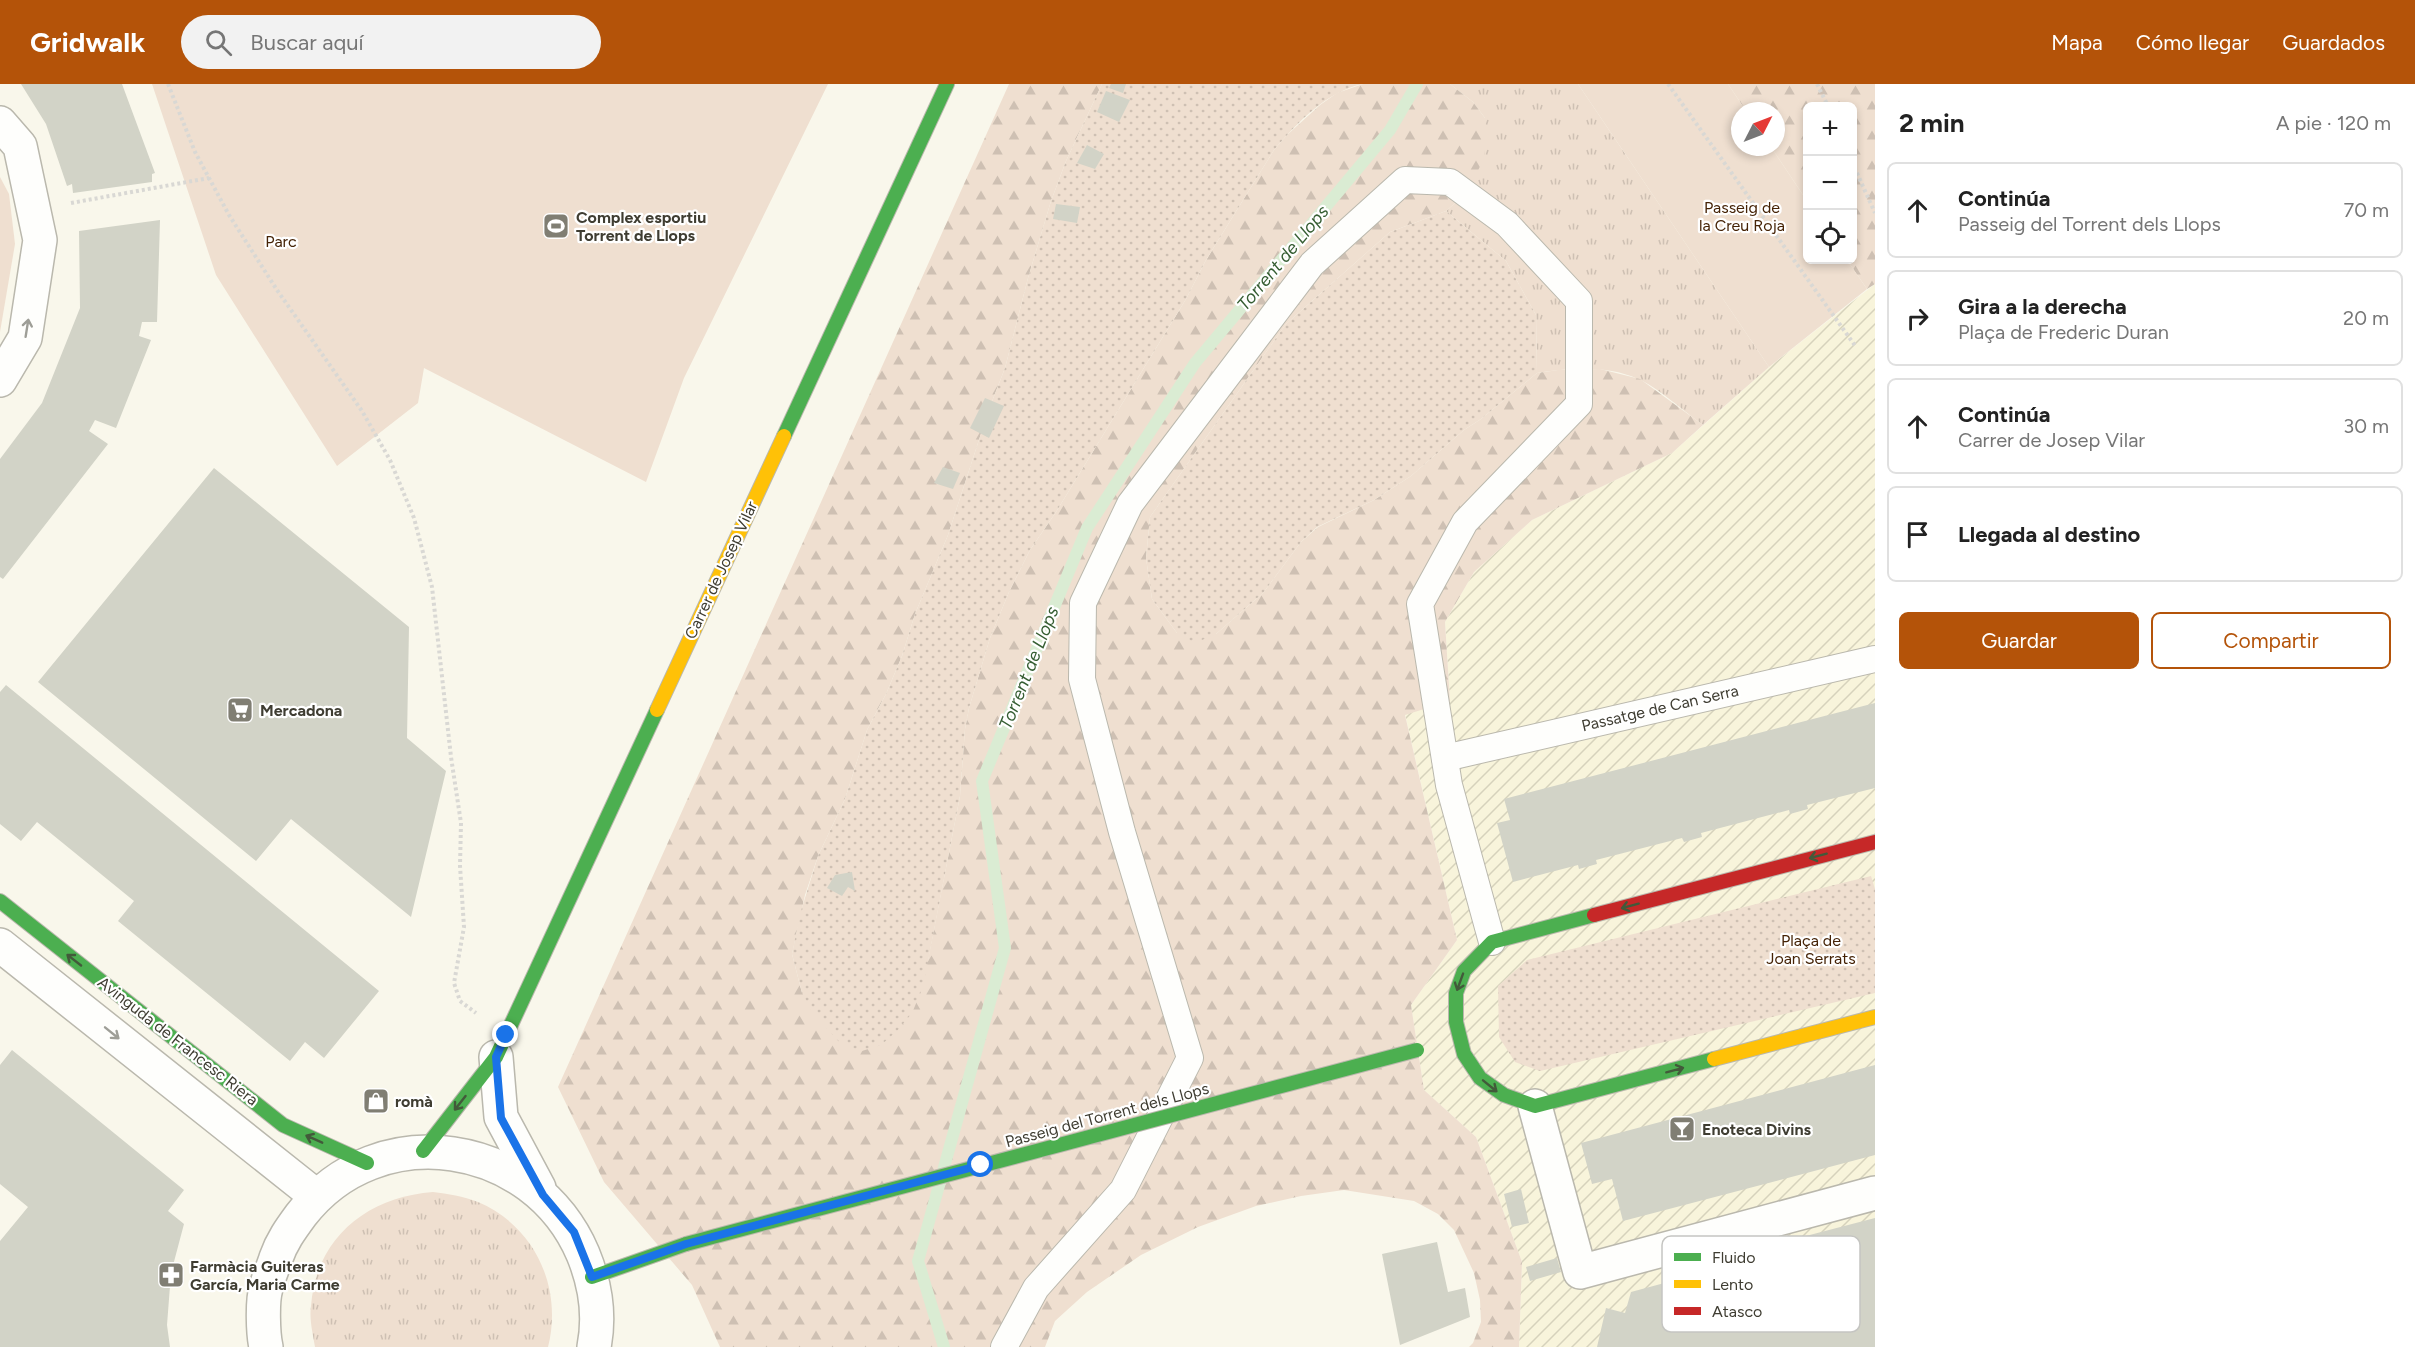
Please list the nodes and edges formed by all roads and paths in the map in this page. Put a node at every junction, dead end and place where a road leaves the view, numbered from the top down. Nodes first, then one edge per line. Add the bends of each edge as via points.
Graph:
1 (168, 84) edge
2 (947, 84) edge
3 (1668, 84) edge
4 (1817, 84) edge
5 (1826, 102) edge
6 (0, 123) edge
7 (1857, 173) edge
8 (209, 178) junction
9 (34, 210) junction
10 (1875, 213) edge
11 (1856, 348) dead end
12 (0, 380) edge
13 (1875, 659) edge
14 (1445, 758) junction
15 (1875, 842) edge
16 (0, 901) edge
17 (34, 928) junction
18 (1492, 942) junction
19 (4, 957) edge
20 (1875, 1017) edge
21 (501, 1046) junction
22 (1422, 1049) dead end
23 (1535, 1106) junction
24 (423, 1151) junction
25 (367, 1163) junction
26 (1875, 1193) edge
27 (543, 1195) junction
28 (316, 1196) junction
29 (1714, 1236) edge
30 (1662, 1250) edge
31 (592, 1277) junction
32 (266, 1347) edge
33 (594, 1347) edge
34 (1004, 1347) edge

1 - 8 path
2 - 21 street, Carrer de Josep Vilar
3 - 11 path
4 - 5 path
6 - 9 street via 20,146
7 - 10 path
8 - 9 path
8 - 21 path via 277,290 362,411 390,460 414,518 432,587 461,823 464,927 454,982 460,1001
12 -> 9 street via 25,338 39,240
13 - 14 lane, Passatge de Can Serra
14 - 18 lane
14 - 34 lane via 1420,604 1465,522 1580,404 1579,302 1507,224 1450,182 1406,180 1312,264 1130,504 1083,603 1082,678 1122,832 1190,1058 1123,1190 1036,1288
15 -> 18 street
16 - 17 street, Avinguda de Francesc Riera
17 - 19 street
25 -> 17 street, Avinguda de Francesc Riera via 283,1125
18 -> 23 street via 1474,957 1460,978 1453,1004 1452,1040 1467,1063 1498,1093
19 -> 28 street, Avinguda de Francesc Riera
23 -> 20 street
21 -> 24 street, Carrer de Josep Vilar
21 - 27 street, Carrer de Josep Vilar via 501,1118
22 - 31 street, Passeig del Torrent dels Llops, bridge via 686,1244
23 - 30 street via 1580,1272
24 - 25 street
24 - 27 street via 466,1155 507,1170
25 - 28 street
26 - 29 street
27 - 31 street via 574,1232
28 - 32 street via 283,1239 265,1290
31 - 33 street via 597,1329

